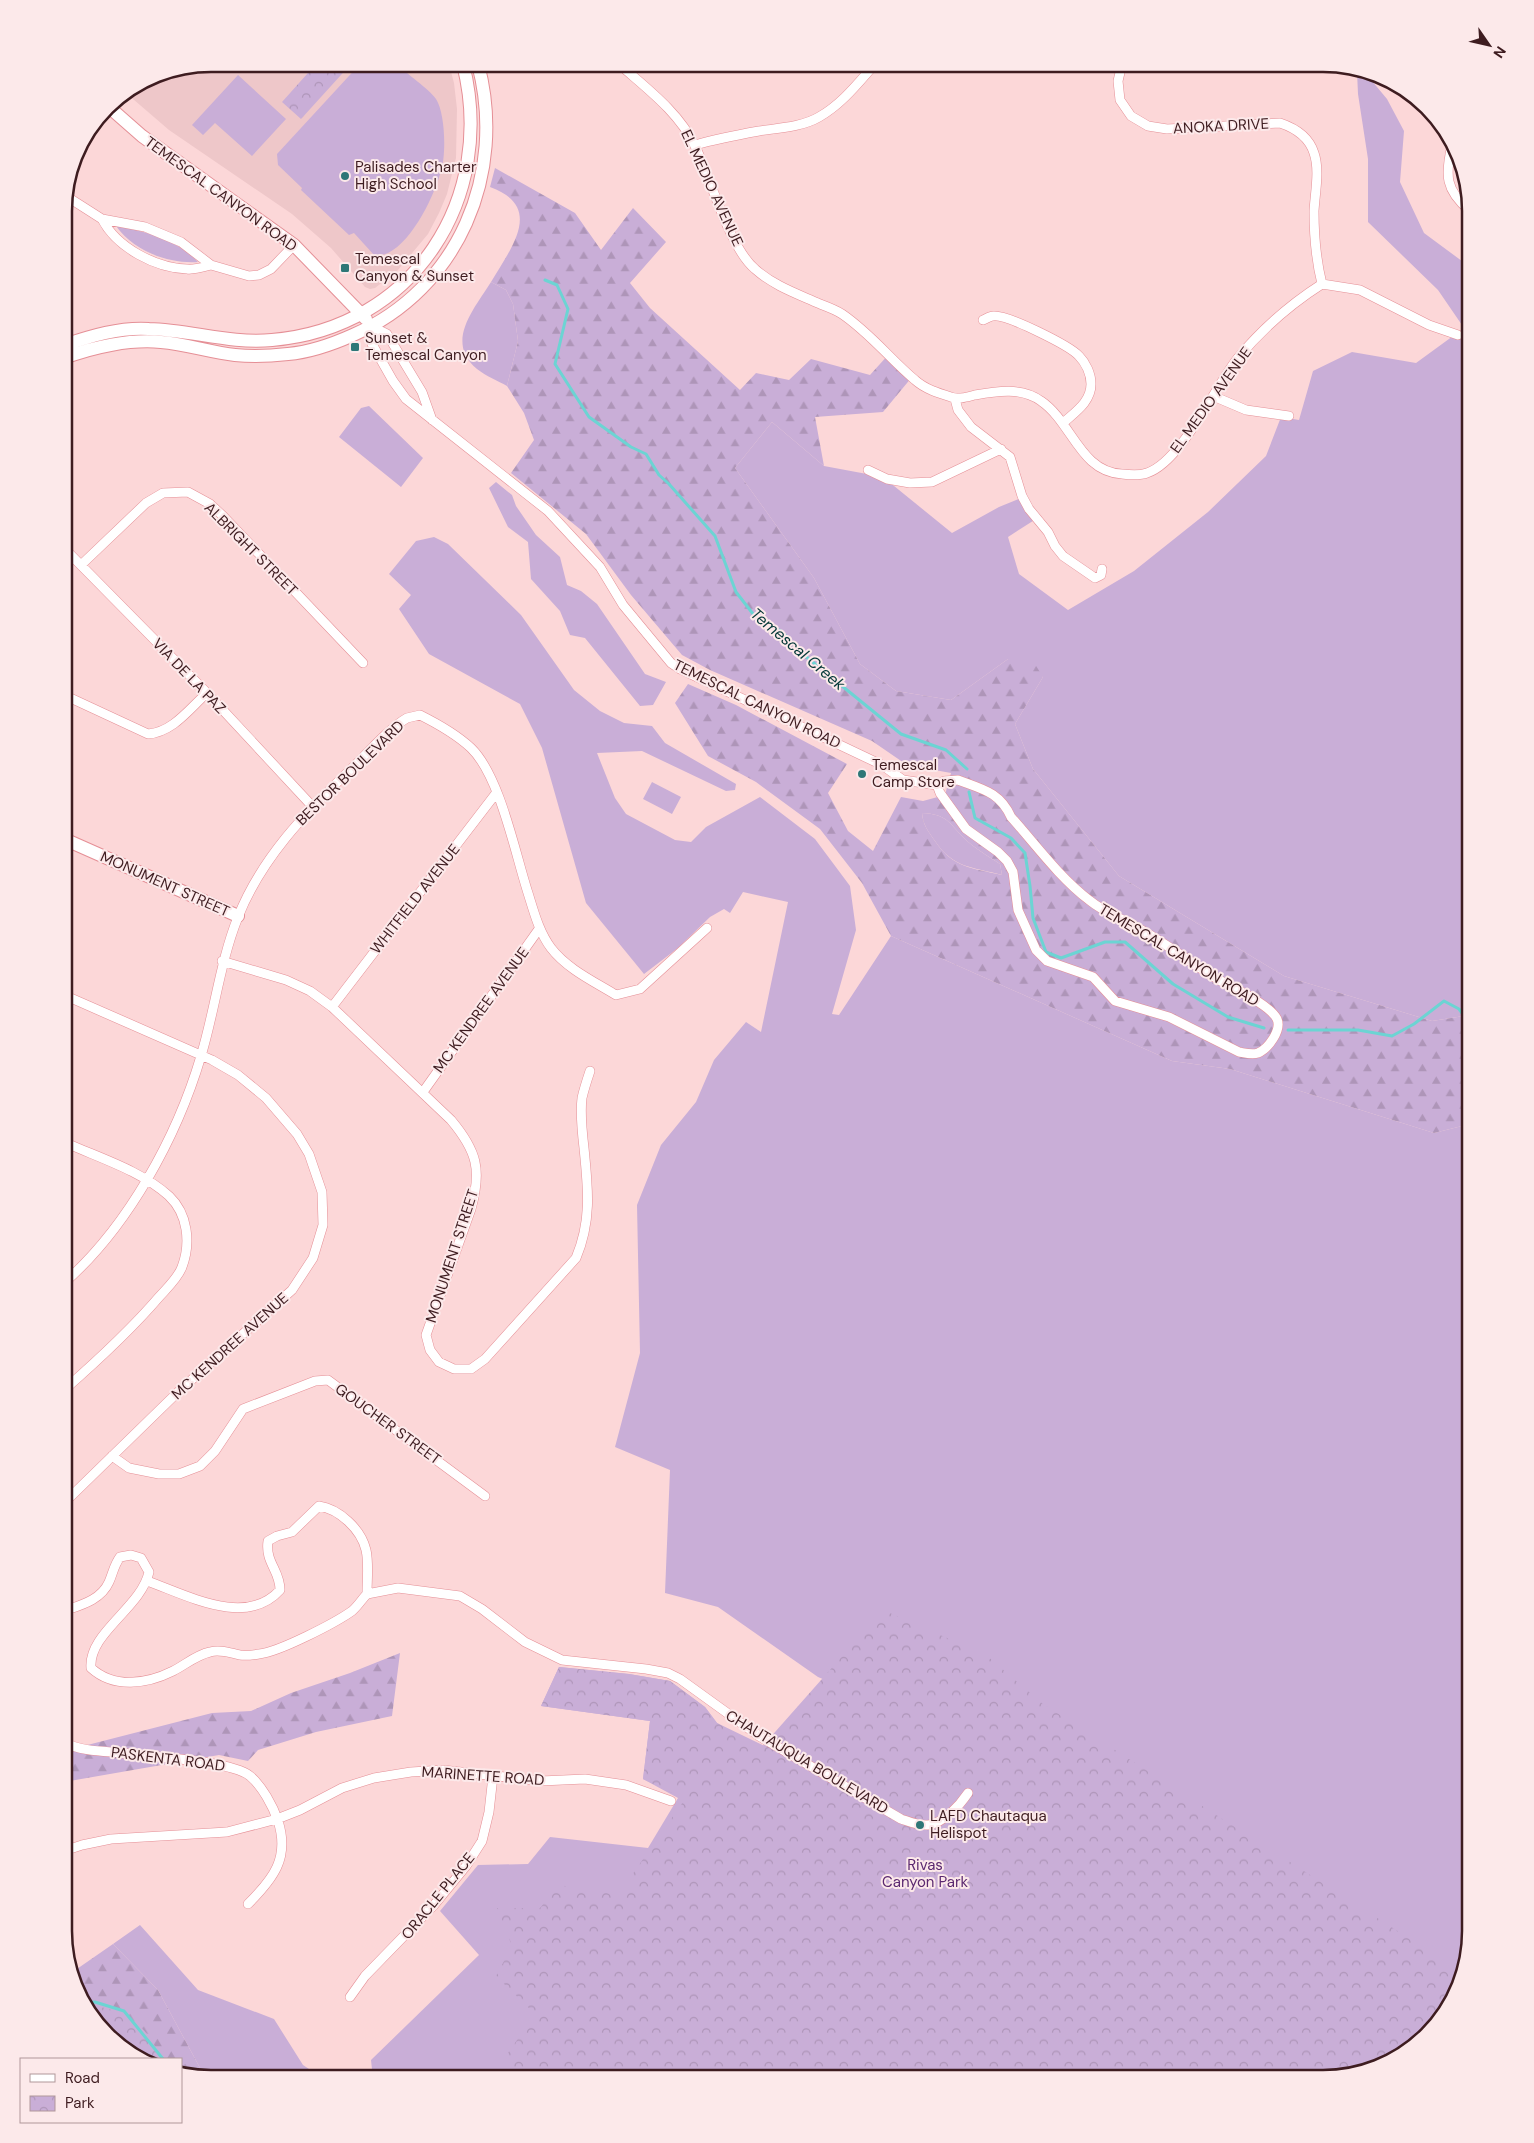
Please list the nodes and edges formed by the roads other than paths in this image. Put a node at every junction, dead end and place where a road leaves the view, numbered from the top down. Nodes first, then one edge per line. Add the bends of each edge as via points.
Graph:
1 (465, 72) edge
2 (480, 72) edge
3 (628, 72) edge
4 (867, 73) edge
5 (1120, 73) edge
6 (114, 112) edge
7 (695, 145) junction
8 (1450, 155) edge
9 (73, 201) edge
10 (1461, 203) edge
11 (102, 219) junction
12 (294, 245) junction
13 (211, 265) junction
14 (1322, 284) junction
15 (361, 314) junction
16 (983, 320) dead end
17 (373, 327) junction
18 (1458, 334) dead end
19 (73, 343) edge
20 (73, 355) edge
21 (1213, 396) junction
22 (955, 399) junction
23 (1289, 416) dead end
24 (432, 420) junction
25 (1063, 423) junction
26 (1001, 449) junction
27 (868, 470) dead end
28 (73, 557) edge
29 (81, 566) junction
30 (1102, 569) dead end
31 (363, 663) dead end
32 (206, 692) junction
33 (73, 699) edge
34 (937, 785) junction
35 (497, 792) junction
36 (312, 806) junction
37 (73, 843) edge
38 (238, 916) junction
39 (707, 928) dead end
40 (539, 929) junction
41 (222, 961) junction
42 (73, 998) edge
43 (332, 1007) junction
44 (201, 1055) junction
45 (590, 1072) dead end
46 (423, 1092) junction
47 (72, 1146) edge
48 (146, 1179) junction
49 (72, 1274) edge
50 (72, 1383) edge
51 (112, 1456) junction
52 (72, 1495) edge
53 (485, 1496) dead end
54 (147, 1581) junction
55 (367, 1594) junction
56 (72, 1608) edge
57 (72, 1745) edge
58 (493, 1776) junction
59 (968, 1792) dead end
60 (671, 1801) dead end
61 (277, 1819) junction
62 (72, 1849) edge
63 (248, 1904) dead end
64 (350, 1998) dead end

1 - 15 main road via 472,116 470,154 462,189 445,231 419,268 379,304
2 - 17 main road via 487,121 486,149 468,219 442,265 427,283
3 - 7 street, EL MEDIO AVENUE via 672,112
4 - 7 street via 835,106 818,118
5 - 14 street, ANOKA DRIVE via 1120,100 1132,116 1148,126 1167,129 1280,122 1293,127 1306,138 1314,153 1316,262
6 - 12 main road, TEMESCAL CANYON ROAD via 142,136
7 - 22 street, EL MEDIO AVENUE via 728,226 753,268 785,288 840,312 916,382
8 - 10 street via 1449,182
9 - 11 street
11 - 13 street via 145,227 172,238
11 - 13 street via 112,234 151,261 189,270
12 - 13 street via 271,269 259,275 249,276
12 - 15 main road, TEMESCAL CANYON ROAD
14 - 18 street via 1360,290 1429,325
14 - 21 street, EL MEDIO AVENUE via 1292,303 1269,324 1237,360
15 - 17 main road, TEMESCAL CANYON ROAD
15 - 19 main road via 302,336 273,340 226,340 147,328 122,330
16 - 25 street via 993,316 1008,318 1079,355 1089,370 1091,385 1085,403
17 - 20 main road via 335,343 290,354 237,355 152,342 126,343
17 - 24 street, TEMESCAL CANYON ROAD via 387,334 422,392
17 - 24 street, TEMESCAL CANYON ROAD via 372,344 393,381 406,399
21 - 23 street via 1246,410
21 - 25 street, EL MEDIO AVENUE via 1172,455 1147,473 1114,474 1098,467 1085,456
22 - 25 street, EL MEDIO AVENUE via 986,393 1022,392 1041,400
22 - 26 street via 958,410 971,427
24 - 34 street, TEMESCAL CANYON ROAD via 548,511 600,567 623,605 671,663 882,765 903,780
26 - 27 street via 932,482 887,479
26 - 30 street via 1010,457 1029,509 1063,556 1094,578 1101,575
28 - 29 street, VIA DE LA PAZ
29 - 31 street, ALBRIGHT STREET via 146,503 163,493 188,492 210,504 223,516
29 - 32 street, VIA DE LA PAZ
32 - 33 street via 171,726 159,733 148,734
32 - 36 street, VIA DE LA PAZ
34 - 34 street, TEMESCAL CANYON ROAD via 966,829 1007,861 1013,872 1018,910 1036,950 1047,961 1093,977 1115,1001 1169,1017 1239,1052 1259,1052 1270,1043 1278,1028 1277,1019 1265,1007 1087,899 1011,818 996,795 958,780
35 - 36 street, BESTOR BOULEVARD via 487,770 472,750 455,735 420,715 413,715 402,721
35 - 40 street, BESTOR BOULEVARD
35 - 43 street, WHITFIELD AVENUE
36 - 38 street, BESTOR BOULEVARD via 271,856
37 - 38 main road, MONUMENT STREET
38 - 41 street, BESTOR BOULEVARD
39 - 40 street, BESTOR BOULEVARD via 640,989 616,995 552,950
40 - 46 street, MC KENDREE AVENUE
41 - 43 street, MONUMENT STREET via 286,980 310,991
41 - 44 street, BESTOR BOULEVARD
42 - 44 street, MC KENDREE AVENUE
43 - 46 street, MONUMENT STREET
44 - 48 street, BESTOR BOULEVARD via 176,1121
44 - 51 street, MC KENDREE AVENUE via 238,1075 266,1098 297,1134 309,1154 322,1192 323,1225 313,1258 292,1290
45 - 46 street, MONUMENT STREET via 582,1097 581,1119 589,1197 584,1239 576,1258 485,1359 471,1369 454,1369 439,1362 430,1350 426,1335 471,1209 477,1166 463,1134
47 - 48 street
48 - 49 street, BESTOR BOULEVARD via 123,1216
48 - 50 street via 170,1197 181,1212 187,1228 182,1268 112,1348
51 - 52 street, MC KENDREE AVENUE
51 - 53 street, GOUCHER STREET via 129,1468 179,1474 200,1466 215,1451 243,1409 315,1381 328,1380
54 - 55 street via 213,1605 258,1606 271,1600 280,1590 280,1579 267,1553 268,1541 292,1532 319,1506 338,1513 360,1535 366,1550
54 - 55 street via 90,1657 91,1668 100,1676 135,1683 173,1671 210,1652 225,1651 242,1656 262,1654 332,1623 354,1610
54 - 56 street via 149,1572 141,1558 131,1555 120,1557 104,1591 93,1600
55 - 59 street, CHAUTAUQUA BOULEVARD via 398,1588 460,1596 525,1642 562,1660 668,1673 759,1736 901,1819 930,1825 960,1804
57 - 61 street, PASKENTA ROAD via 88,1750 234,1768 249,1775 260,1786
58 - 60 street, MARINETTE ROAD via 541,1781 585,1779 635,1788
58 - 61 street, MARINETTE ROAD via 443,1770 374,1778 342,1788
58 - 64 street, ORACLE PLACE via 482,1841 466,1866 434,1905 366,1976
61 - 62 street, MARINETTE ROAD via 227,1832 111,1840
61 - 63 street, PASKENTA ROAD via 283,1848 279,1865

